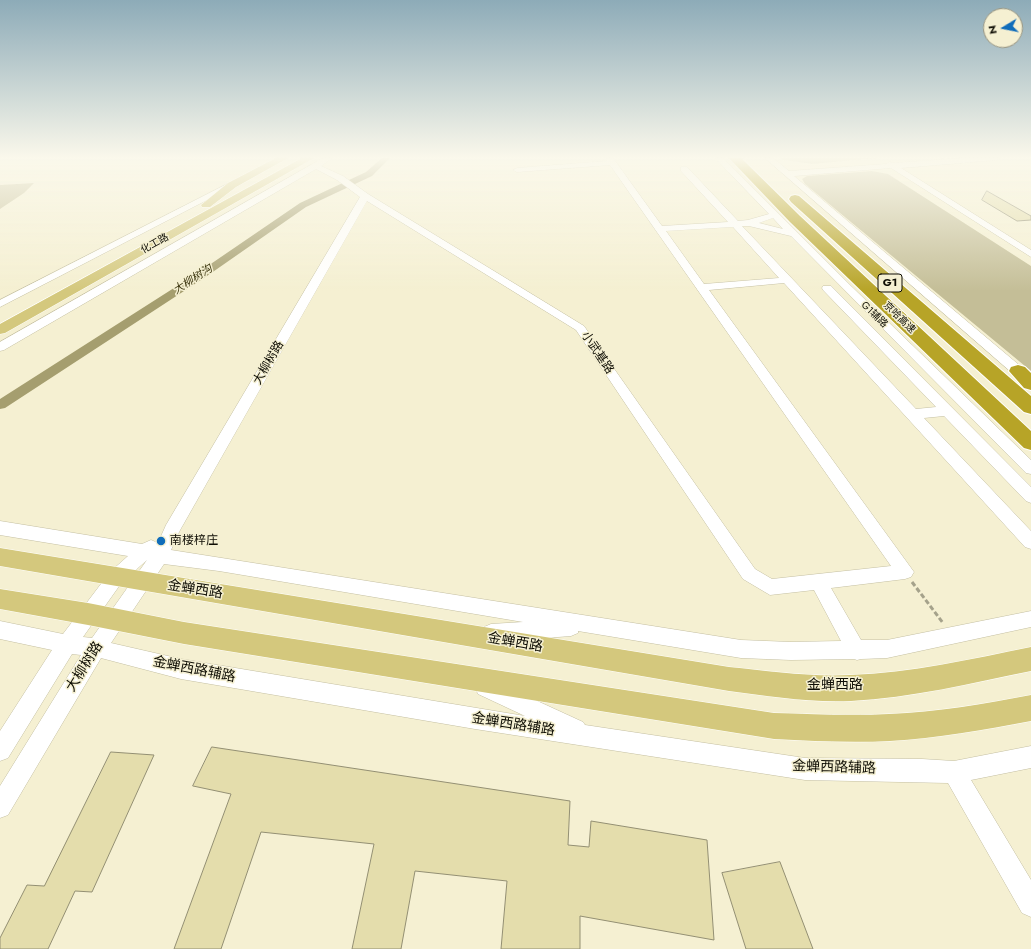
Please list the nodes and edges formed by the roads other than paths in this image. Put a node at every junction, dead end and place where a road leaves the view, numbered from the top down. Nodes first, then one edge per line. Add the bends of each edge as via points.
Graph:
1 (198, 202) edge
2 (209, 202) edge
3 (218, 202) edge
4 (232, 202) edge
5 (239, 202) edge
6 (250, 202) edge
7 (354, 202) edge
8 (377, 202) edge
9 (640, 202) edge
10 (715, 202) edge
11 (762, 202) edge
12 (773, 202) edge
13 (799, 202) edge
14 (805, 202) edge
15 (819, 202) edge
16 (949, 202) edge
17 (215, 211) junction
18 (774, 215) junction
19 (185, 220) junction
20 (748, 223) junction
21 (736, 224) junction
22 (794, 227) junction
23 (659, 229) junction
24 (857, 234) junction
25 (1031, 254) edge
26 (788, 280) junction
27 (701, 287) junction
28 (827, 288) dead end
29 (847, 288) joint
30 (0, 304) edge
31 (0, 317) edge
32 (858, 320) junction
33 (828, 324) junction
34 (0, 330) edge
35 (0, 347) edge
36 (1026, 379) edge
37 (1031, 406) edge
38 (946, 410) junction
39 (913, 414) junction
40 (1031, 443) edge
41 (1031, 469) edge
42 (1031, 497) edge
43 (1023, 524) edge
44 (0, 528) edge
45 (1031, 542) edge
46 (153, 554) junction
47 (0, 557) edge
48 (116, 577) junction
49 (141, 581) junction
50 (818, 581) junction
51 (0, 599) edge
52 (88, 614) junction
53 (1031, 619) edge
54 (115, 620) junction
55 (596, 625) junction
56 (0, 630) edge
57 (466, 635) junction
58 (67, 644) junction
59 (96, 648) junction
60 (857, 651) junction
61 (1031, 659) edge
62 (463, 677) junction
63 (1031, 708) edge
64 (592, 737) junction
65 (0, 750) edge
66 (1031, 757) edge
67 (954, 772) junction
68 (0, 807) edge
69 (1031, 904) edge

1 - 30 street
2 - 19 main road
3 - 19 main road, 化工路
4 - 17 main road, 化工路
5 - 17 main road
6 - 35 street
7 - 46 street, 大柳树路 via 172,530
8 - 50 street, 小武基路 via 580,328 749,574 770,587
9 - 23 street
10 - 21 street
11 - 18 street
12 - 22 highway, 京哈高速 / G1
13 - 37 highway, 京哈高速 / G1
14 - 24 highway
15 - 24 street
16 - 25 street
17 - 34 main road, 化工路
18 - 20 street
18 - 22 street
19 - 31 main road, 化工路
20 - 21 street
20 - 22 street
21 - 23 street
21 - 26 street
22 - 29 highway
22 - 40 highway, 京哈高速 / G1
23 - 27 street
24 - 36 street
26 - 27 street
26 - 33 street
27 - 50 street, 小武基路 via 904,572
28 - 32 street
29 - 41 street, G1辅路
32 - 33 street
32 - 38 street
33 - 39 street
38 - 39 street
38 - 42 street
39 - 43 street
43 - 45 street
44 - 46 street
46 - 48 street, 大柳树路
46 - 49 street, 大柳树路
46 - 55 street
47 - 48 main road, 金蝉西路
48 - 49 main road, 金蝉西路
48 - 52 street, 大柳树路
49 - 54 street, 大柳树路
49 - 57 main road, 金蝉西路
50 - 60 street
51 - 52 main road
52 - 54 main road
52 - 58 street, 大柳树路
53 - 60 street via 887,649
54 - 59 street, 大柳树路
54 - 62 main road
55 - 57 street
55 - 60 street via 742,648
56 - 58 street, 金蝉西路辅路
57 - 61 main road, 金蝉西路 via 729,679 849,688 896,684
58 - 59 street, 金蝉西路辅路
58 - 65 street, 大柳树路
59 - 64 street, 金蝉西路辅路 via 181,669
59 - 68 street, 大柳树路
62 - 63 main road via 774,726 835,729 908,726 980,718
62 - 64 street
64 - 67 street, 金蝉西路辅路 via 805,769
66 - 67 street, 金蝉西路辅路
67 - 69 street

